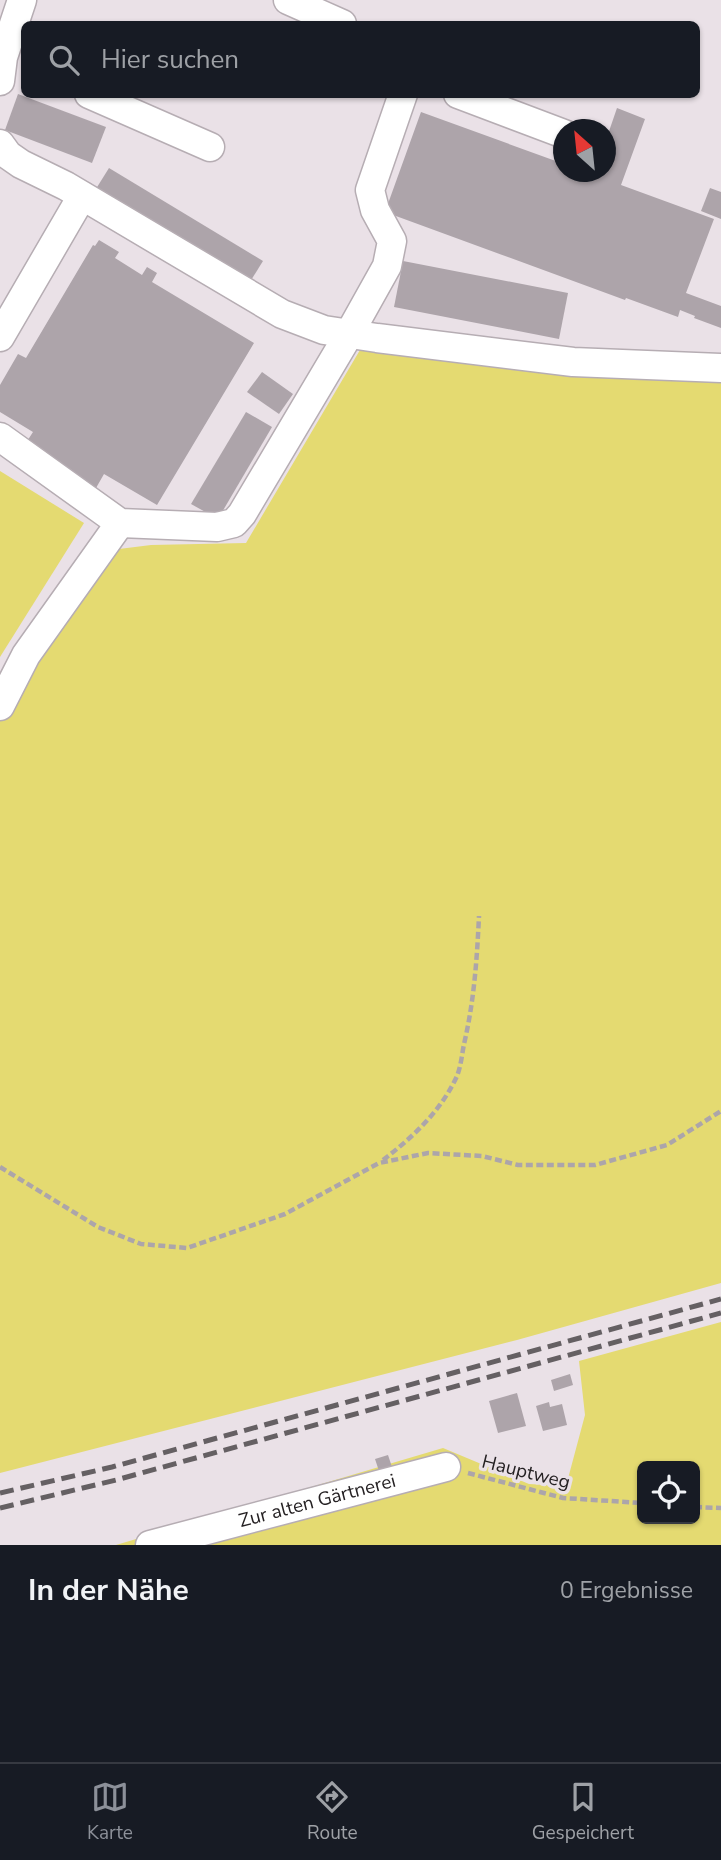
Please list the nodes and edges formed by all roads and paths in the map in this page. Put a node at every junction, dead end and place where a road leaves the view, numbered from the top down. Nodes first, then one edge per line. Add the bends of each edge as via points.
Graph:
1 (22, 0) edge
2 (288, 0) edge
3 (335, 21) edge
4 (9, 68) edge
5 (98, 98) edge
6 (402, 98) edge
7 (469, 98) edge
8 (553, 130) edge
9 (0, 144) edge
10 (210, 147) dead end
11 (82, 196) junction
12 (349, 334) junction
13 (0, 337) edge
14 (721, 368) edge
15 (0, 437) edge
16 (120, 523) junction
17 (0, 706) edge
18 (479, 916) dead end
19 (721, 1111) edge
20 (379, 1163) junction
21 (0, 1167) edge
22 (446, 1467) joint
23 (637, 1503) edge
24 (700, 1507) edge
25 (721, 1508) edge
26 (150, 1545) edge

1 - 4 street
2 - 3 street
5 - 10 street
6 - 12 street via 370,190 392,241 387,266
7 - 8 street
9 - 11 street via 21,164
11 - 12 street via 282,314
11 - 13 street
12 - 14 street via 573,362
12 - 16 street via 234,523 217,527
15 - 16 street
16 - 17 street via 26,655
18 - 20 path via 469,1023 457,1075 435,1112 411,1139
19 - 20 path via 667,1145 596,1164 518,1165 482,1156 428,1153
20 - 21 path via 285,1214 187,1248 141,1244 98,1227
22 - 23 path, Hauptweg via 563,1498
22 - 26 street, Zur alten Gärtnerei
24 - 25 path

